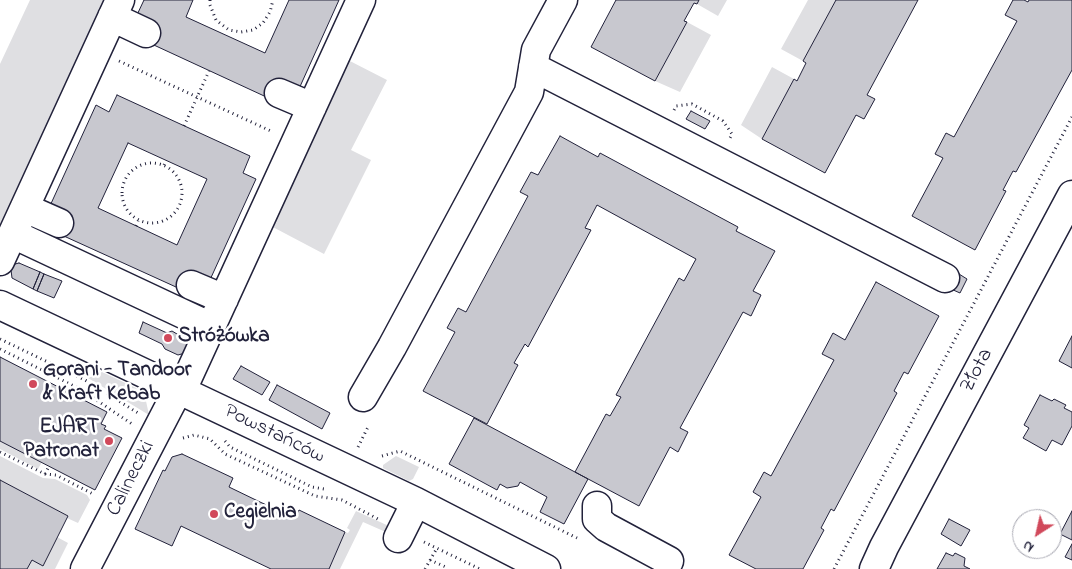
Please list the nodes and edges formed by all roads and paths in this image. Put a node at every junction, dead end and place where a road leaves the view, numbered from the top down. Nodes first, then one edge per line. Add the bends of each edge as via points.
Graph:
1 (210, 0) edge
2 (273, 0) edge
3 (361, 0) edge
4 (563, 0) edge
5 (116, 9) edge
6 (229, 30) junction
7 (146, 33) dead end
8 (226, 36) dead end
9 (97, 51) junction
10 (533, 67) junction
11 (209, 71) dead end
12 (279, 93) dead end
13 (197, 98) junction
14 (692, 104) dead end
15 (312, 108) junction
16 (709, 108) dead end
17 (708, 113) junction
18 (1072, 117) edge
19 (723, 121) dead end
20 (184, 126) dead end
21 (296, 142) junction
22 (166, 160) dead end
23 (164, 166) junction
24 (1072, 194) edge
25 (25, 208) junction
26 (138, 221) junction
27 (59, 224) dead end
28 (136, 226) dead end
29 (13, 234) junction
30 (0, 261) edge
31 (946, 278) dead end
32 (191, 284) dead end
33 (224, 299) junction
34 (0, 305) edge
35 (211, 327) junction
36 (0, 339) edge
37 (0, 349) edge
38 (180, 389) junction
39 (363, 397) dead end
40 (142, 415) dead end
41 (135, 425) dead end
42 (368, 427) dead end
43 (181, 439) dead end
44 (0, 452) edge
45 (362, 453) dead end
46 (375, 458) dead end
47 (49, 466) dead end
48 (45, 474) junction
49 (98, 496) dead end
50 (416, 502) junction
51 (597, 506) dead end
52 (400, 534) junction
53 (582, 540) dead end
54 (436, 548) junction
55 (879, 558) edge
56 (430, 560) junction
57 (669, 562) dead end
58 (448, 568) edge
59 (840, 568) edge
60 (85, 569) edge
61 (425, 569) edge
62 (480, 569) edge
63 (546, 569) edge

1 - 6 path via 216,20
2 - 6 path via 264,23 253,30
3 - 15 street, Calineczki
4 - 10 street via 536,50
5 - 7 street
5 - 9 street
6 - 8 path
9 - 13 path
9 - 25 street
10 - 31 street
10 - 39 street via 529,92
11 - 13 path
12 - 15 street
13 - 20 path
13 - 21 path
14 - 17 path
15 - 21 street, Calineczki
16 - 17 path
17 - 19 path
18 - 59 path
21 - 33 street, Calineczki
22 - 23 path
23 - 26 path via 151,163 138,166 122,187 122,200
23 - 26 path via 181,182 180,206 162,222
24 - 55 street, Złota
25 - 27 street
25 - 29 street
26 - 28 path
29 - 30 street
29 - 35 street
32 - 33 street
33 - 35 street, Calineczki
34 - 38 street, Powstańców
35 - 38 street, Calineczki
36 - 40 path via 85,380
37 - 41 path via 80,389
38 - 50 street, Powstańców
38 - 60 street, Calineczki
42 - 45 path via 356,450
43 - 52 path via 194,435 210,439 225,454 315,496 342,500
44 - 48 path
46 - 53 path via 400,451
47 - 48 path
48 - 49 path via 56,475
50 - 52 street
50 - 63 street, Powstańców
51 - 57 street via 597,519 606,527
52 - 54 path
54 - 56 path
54 - 62 path
55 - 59 street, Złota
56 - 58 path
56 - 61 path

